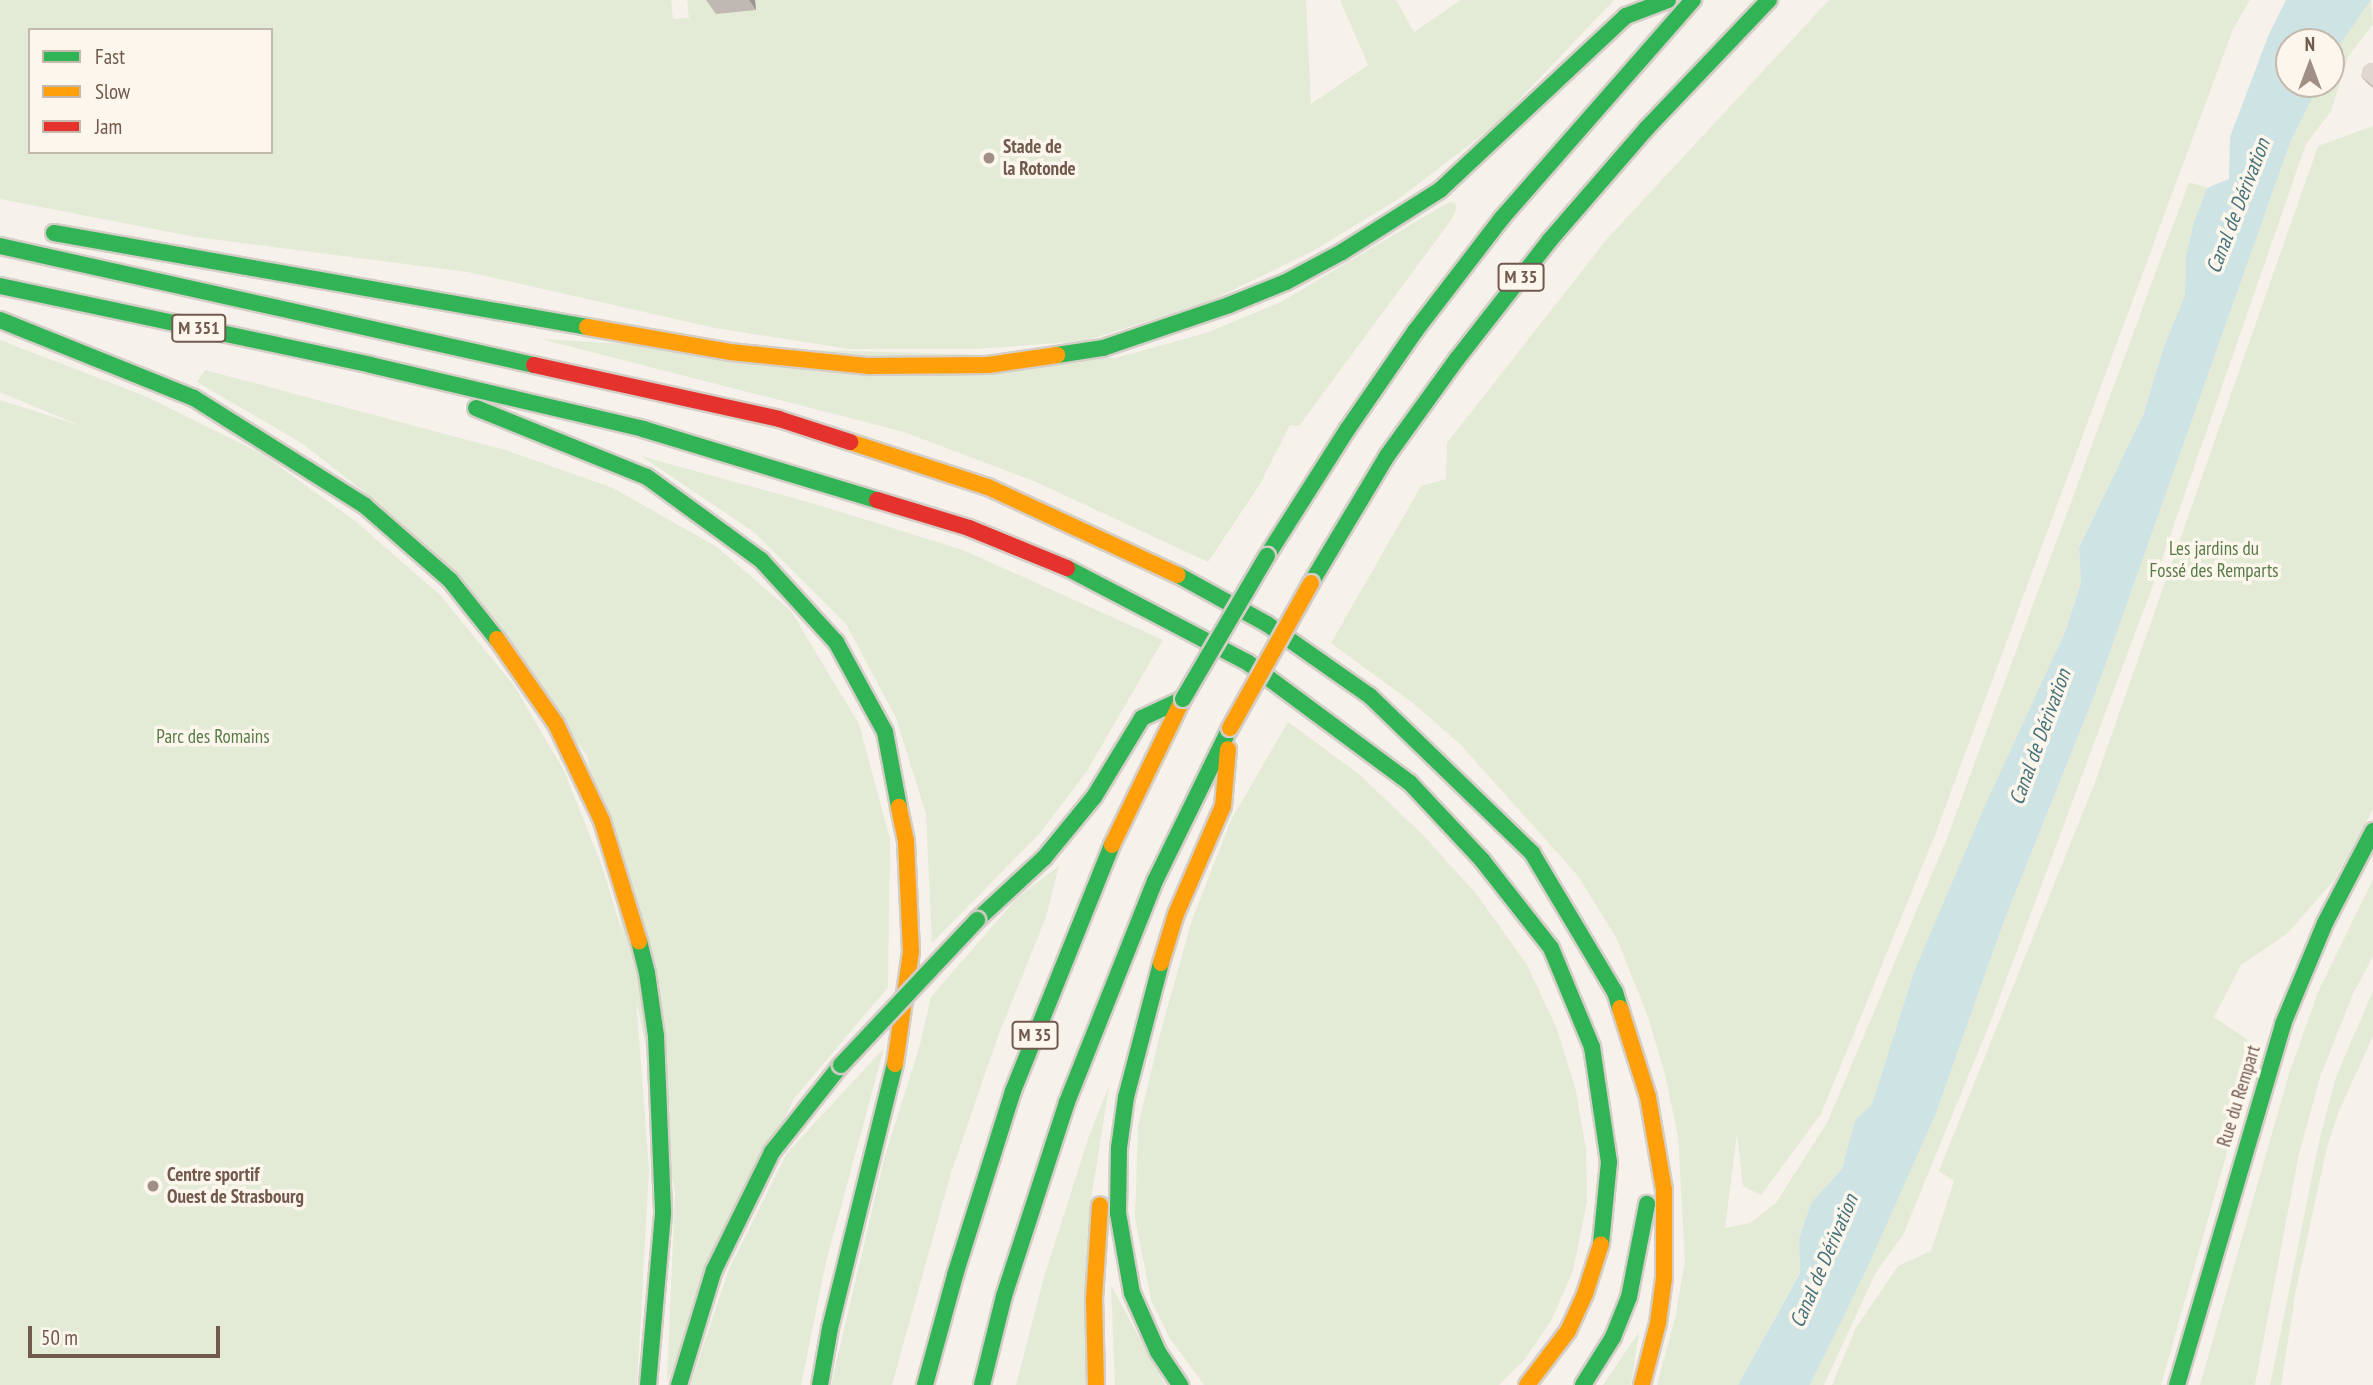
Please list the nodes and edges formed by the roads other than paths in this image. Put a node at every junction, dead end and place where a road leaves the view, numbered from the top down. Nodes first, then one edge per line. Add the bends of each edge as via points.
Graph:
1 (1668, 0) edge
2 (1693, 0) edge
3 (1769, 0) edge
4 (34, 231) dead end
5 (0, 246) edge
6 (0, 286) edge
7 (0, 320) edge
8 (371, 365) junction
9 (1182, 699) junction
10 (1230, 728) junction
11 (2373, 831) edge
12 (1654, 1140) junction
13 (1119, 1148) junction
14 (648, 1385) edge
15 (680, 1385) edge
16 (820, 1385) edge
17 (925, 1385) edge
18 (982, 1385) edge
19 (1096, 1385) edge
20 (1180, 1385) edge
21 (1527, 1385) edge
22 (1583, 1385) edge
23 (1642, 1385) edge
24 (2177, 1385) edge

1 - 4 main road via 1626,16 1440,190 1342,252 1230,305 1103,348 988,365 869,366 730,352
2 - 9 main road, M 35, bridge via 1455,279 1355,419
3 - 10 main road, M 35, bridge via 1647,128 1542,250 1457,359 1387,456
5 - 12 main road via 779,419 988,487 1162,566 1267,624 1370,696 1532,853 1615,992 1648,1097
6 - 8 main road, M 351
7 - 14 main road via 194,398 364,505 450,580 514,661 556,724 602,821 626,892 647,973 656,1036 663,1214
8 - 16 main road via 647,477 761,560 836,642 885,732 906,841 911,952 898,1054
8 - 21 main road via 643,429 760,463 969,528 1076,571 1247,662 1410,783 1482,860 1551,948 1592,1047 1609,1162 1600,1247 1568,1331
9 - 15 main road, bridge via 1142,719 1094,796 1044,858 977,920 841,1065 772,1152 714,1270
9 - 17 main road, M 35 via 1105,860 1013,1091
10 - 13 main road via 1223,806 1176,914 1152,990 1126,1097
10 - 18 main road, M 35 via 1155,881 1067,1102 1004,1296
11 - 24 main road, Rue du Rempart via 2325,923 2283,1024
12 - 22 main road via 1641,1251 1629,1297 1613,1337
12 - 23 main road via 1664,1190 1666,1243 1658,1323
13 - 19 main road via 1100,1195 1094,1300
13 - 20 main road via 1118,1213 1132,1293 1157,1352

